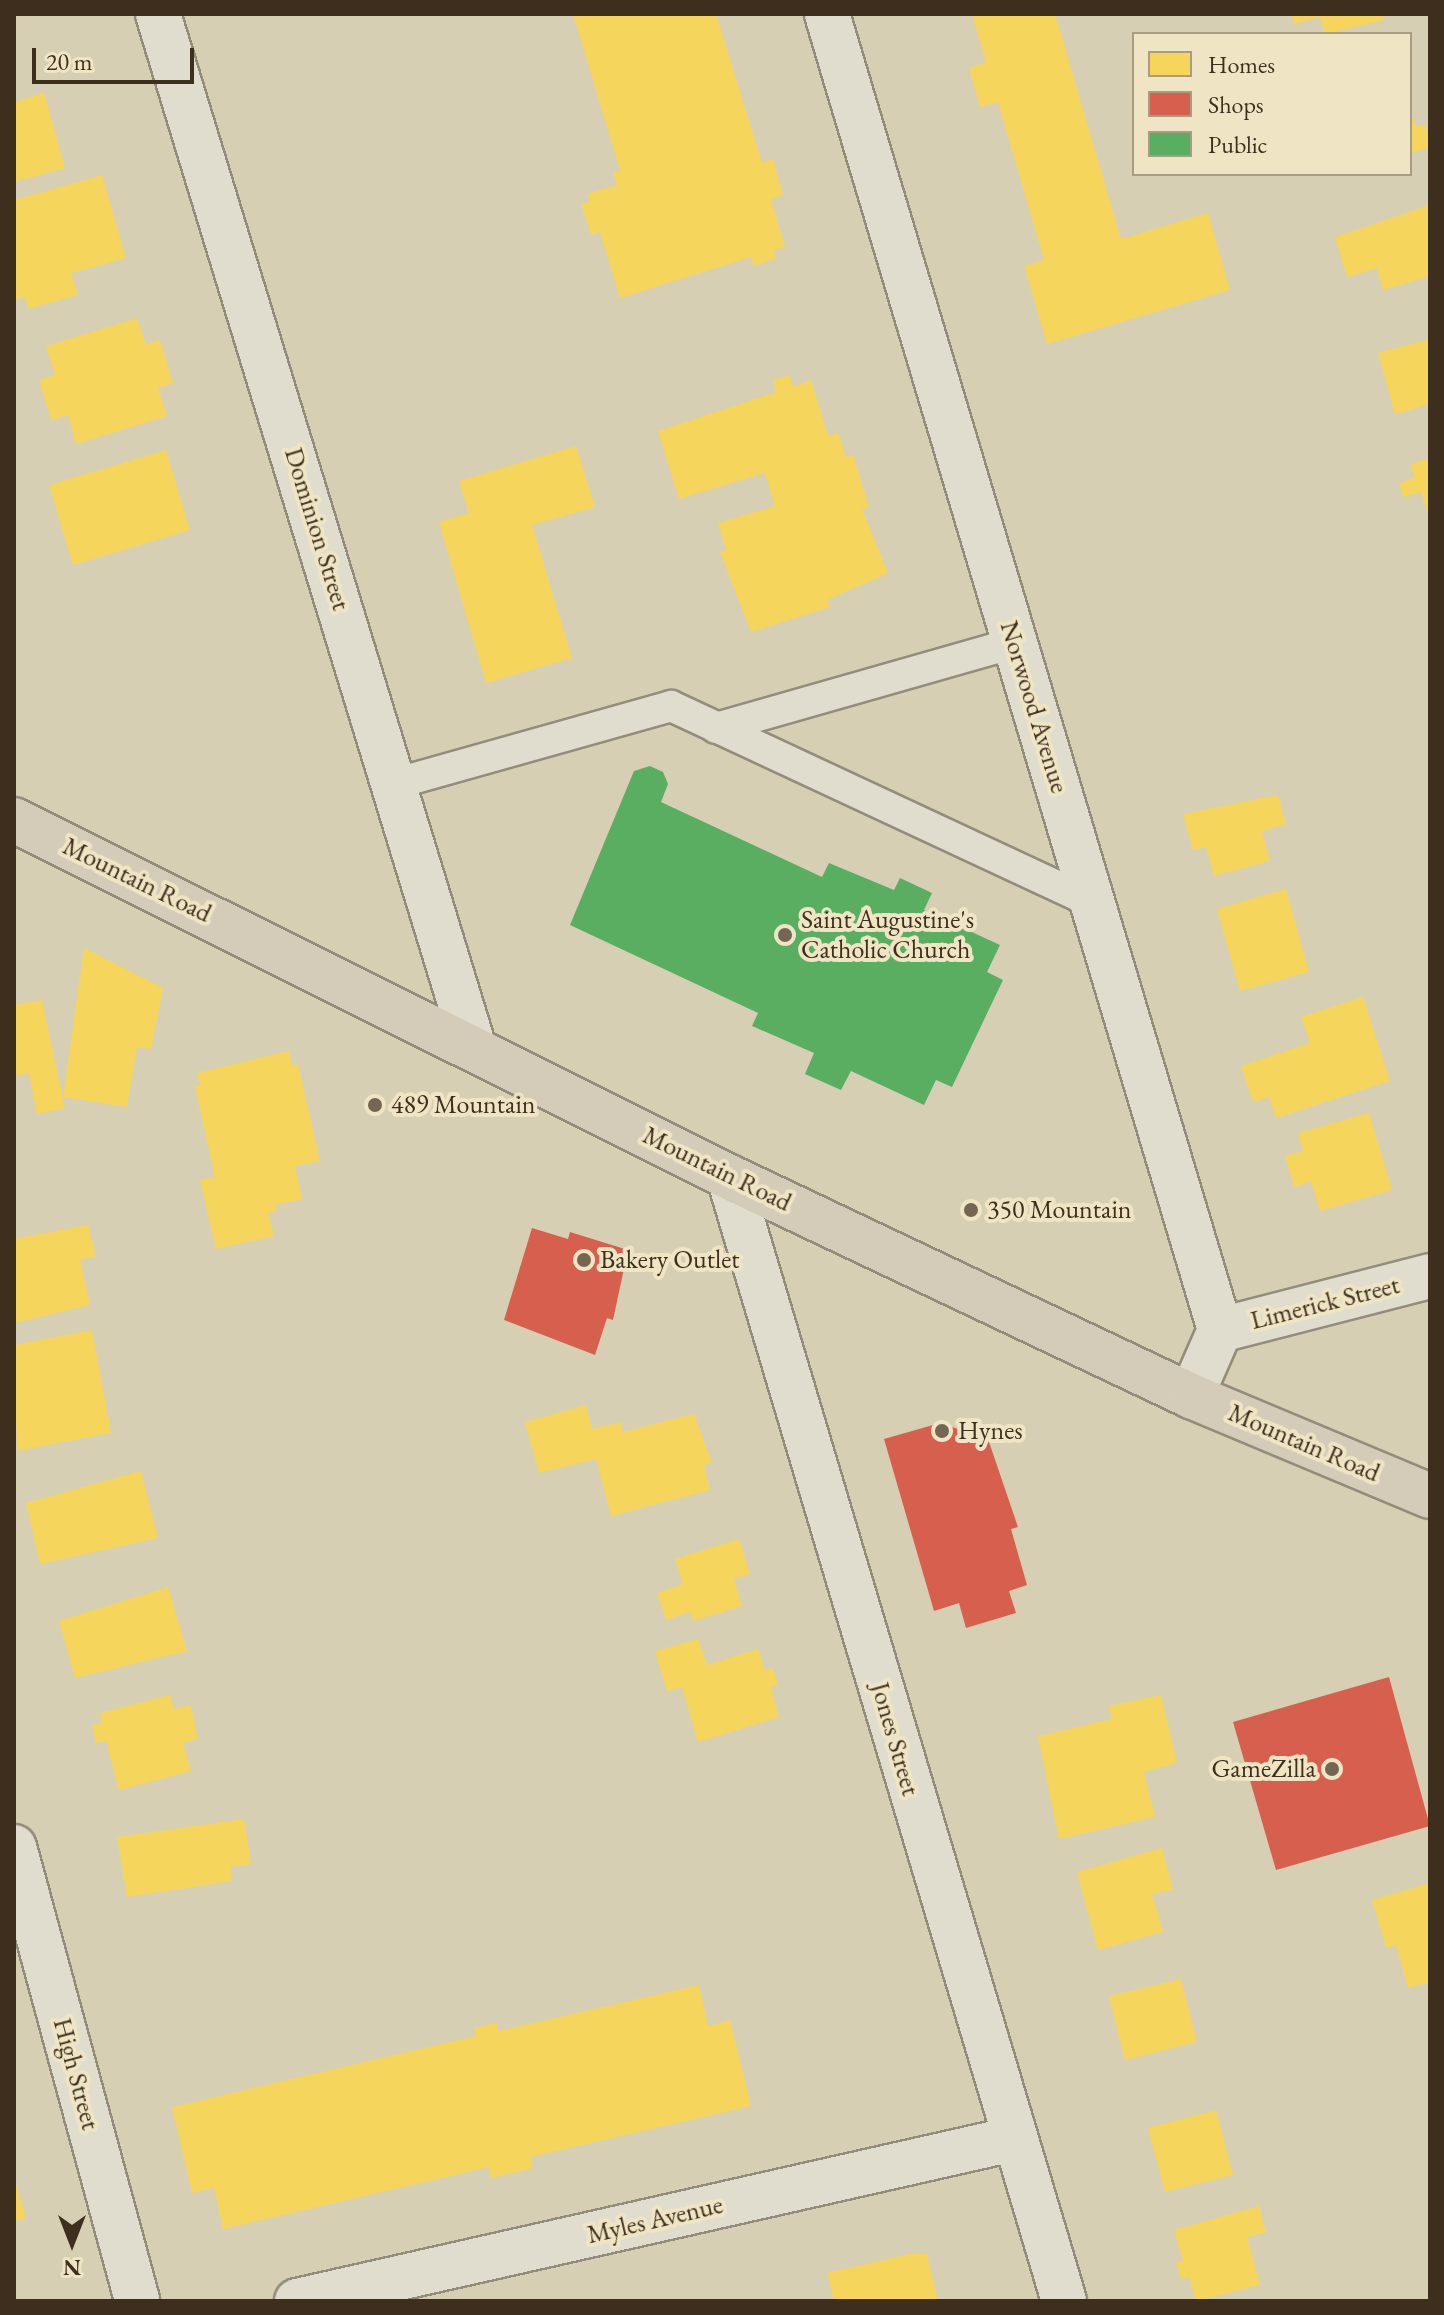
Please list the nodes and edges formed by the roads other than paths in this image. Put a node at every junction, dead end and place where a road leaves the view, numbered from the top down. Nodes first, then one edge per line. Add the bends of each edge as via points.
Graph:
1 (158, 14) edge
2 (827, 14) edge
3 (1015, 643) junction
4 (716, 728) junction
5 (394, 784) junction
6 (14, 820) edge
7 (1093, 903) junction
8 (473, 1045) junction
9 (729, 1177) junction
10 (1430, 1276) edge
11 (1220, 1330) junction
12 (1191, 1396) junction
13 (1430, 1496) edge
14 (14, 1847) edge
15 (1013, 2139) junction
16 (137, 2301) edge
17 (297, 2301) edge
18 (1064, 2301) edge

1 - 5 street, Dominion Street
2 - 3 street, Norwood Avenue
3 - 4 lane
3 - 7 street, Norwood Avenue
4 - 5 lane via 671,706
4 - 7 lane
5 - 8 street, Dominion Street
6 - 8 main road, Mountain Road
7 - 11 street, Norwood Avenue
8 - 9 main road, Mountain Road
9 - 12 main road, Mountain Road
9 - 15 street, Jones Street
10 - 11 street, Limerick Street
11 - 12 street
12 - 13 main road, Mountain Road
14 - 16 street, High Street
15 - 17 street, Myles Avenue
15 - 18 street, Jones Street

